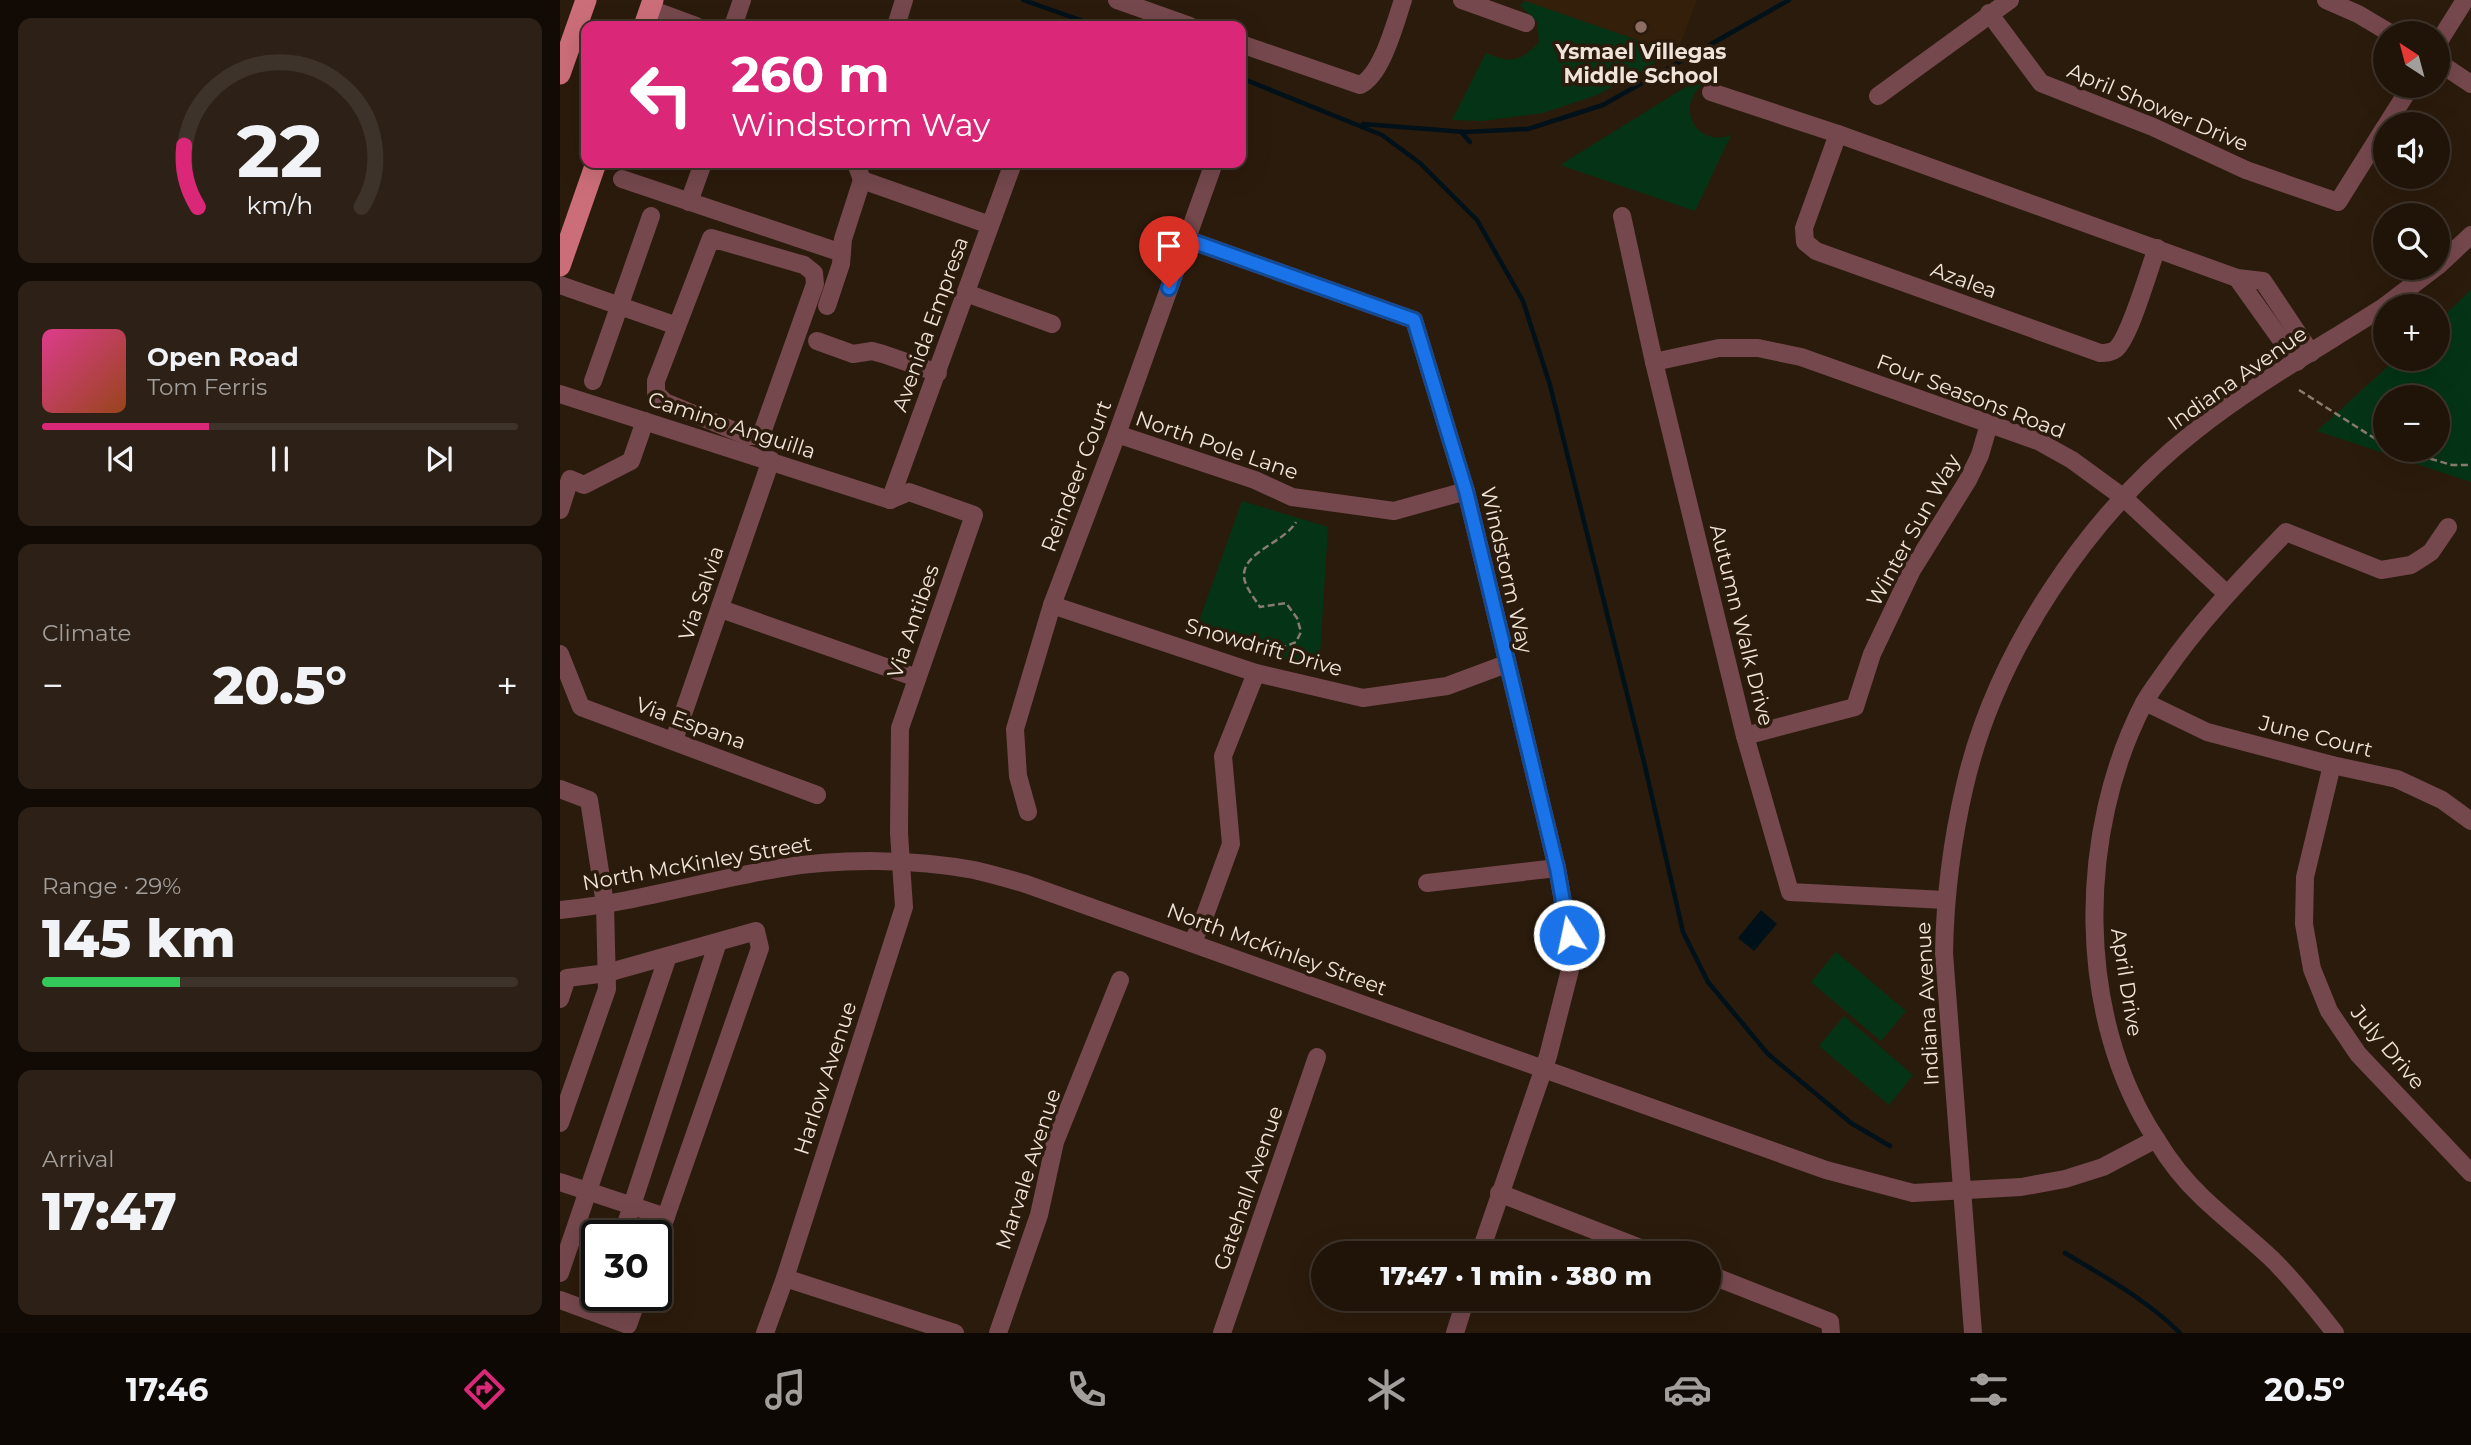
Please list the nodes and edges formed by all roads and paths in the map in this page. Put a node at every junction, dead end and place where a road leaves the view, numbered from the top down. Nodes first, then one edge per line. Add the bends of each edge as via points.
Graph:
1 (586, 0) edge
2 (742, 0) edge
3 (904, 0) edge
4 (1117, 0) edge
5 (1403, 0) edge
6 (1462, 0) edge
7 (2010, 0) edge
8 (2326, 0) edge
9 (2465, 0) edge
10 (649, 12) edge
11 (1989, 13) junction
12 (679, 21) edge
13 (735, 21) edge
14 (898, 21) edge
15 (1177, 21) edge
16 (1526, 23) dead end
17 (2373, 23) edge
18 (2450, 24) edge
19 (565, 44) edge
20 (1246, 46) edge
21 (561, 69) edge
22 (2450, 70) edge
23 (2471, 84) edge
24 (1711, 92) dead end
25 (1878, 96) dead end
26 (1838, 134) junction
27 (2373, 146) edge
28 (594, 168) edge
29 (702, 168) edge
30 (858, 168) edge
31 (1011, 168) edge
32 (1212, 168) edge
33 (622, 178) dead end
34 (862, 180) junction
35 (690, 202) junction
36 (651, 216) dead end
37 (1622, 216) dead end
38 (990, 225) junction
39 (2471, 235) edge
40 (1186, 239) junction
41 (2157, 248) junction
42 (842, 253) junction
43 (2450, 255) edge
44 (560, 266) edge
45 (2420, 280) edge
46 (560, 285) edge
47 (966, 293) junction
48 (2401, 294) edge
49 (619, 306) junction
50 (827, 306) dead end
51 (2373, 314) edge
52 (1052, 324) dead end
53 (677, 326) junction
54 (817, 341) dead end
55 (2304, 358) junction
56 (1654, 362) junction
57 (938, 373) junction
58 (593, 381) dead end
59 (2298, 390) dead end
60 (560, 394) edge
61 (645, 421) junction
62 (1989, 424) junction
63 (1117, 434) junction
64 (2373, 437) edge
65 (771, 460) junction
66 (2442, 462) edge
67 (2471, 465) edge
68 (1466, 491) junction
69 (2124, 498) junction
70 (890, 500) junction
71 (560, 510) edge
72 (1296, 522) dead end
73 (2448, 527) dead end
74 (2227, 594) junction
75 (1052, 605) junction
76 (721, 609) junction
77 (560, 654) edge
78 (1506, 664) junction
79 (1259, 666) junction
80 (564, 677) edge
81 (917, 678) junction
82 (2145, 702) junction
83 (1745, 736) junction
84 (674, 740) junction
85 (2332, 765) junction
86 (560, 789) edge
87 (817, 794) dead end
88 (1028, 811) dead end
89 (2471, 821) edge
90 (899, 833) joint
91 (902, 863) junction
92 (1557, 868) junction
93 (1427, 883) dead end
94 (1945, 900) junction
95 (605, 904) junction
96 (560, 909) edge
97 (718, 942) junction
98 (1192, 943) junction
99 (668, 956) junction
100 (607, 973) junction
101 (1120, 980) dead end
102 (560, 999) edge
103 (1317, 1057) dead end
104 (1543, 1069) junction
105 (560, 1124) edge
106 (2155, 1139) junction
107 (2471, 1174) edge
108 (560, 1182) edge
109 (588, 1191) junction
110 (1962, 1191) junction
111 (1499, 1194) junction
112 (632, 1206) junction
113 (666, 1217) junction
114 (627, 1220) edge
115 (665, 1220) edge
116 (1484, 1241) edge
117 (1622, 1241) edge
118 (560, 1273) edge
119 (785, 1278) junction
120 (1721, 1280) edge
121 (560, 1300) edge
122 (633, 1311) edge
123 (1462, 1311) edge
124 (596, 1313) joint
125 (1831, 1327) edge
126 (765, 1333) edge
127 (956, 1333) edge
128 (998, 1333) edge
129 (1222, 1333) edge
130 (1455, 1333) edge
131 (1973, 1333) edge
132 (2335, 1333) edge

1 - 19 main road
2 - 13 street
3 - 14 street
4 - 15 street
5 - 20 street via 1377,70 1360,85
6 - 16 street
7 - 11 street
8 - 17 street
9 - 18 street
10 - 12 street
11 - 25 street
11 - 27 street, April Shower Drive via 2041,83 2246,170 2338,202
19 - 21 main road
22 - 23 street
24 - 26 street
26 - 41 street
26 - 41 street, Azalea via 1804,228 1805,242 1829,256 2100,353 2116,349 2125,335
28 - 44 main road
29 - 35 street
30 - 34 street
31 - 38 street, Avenida Empresa
32 - 40 street, Reindeer Court
33 - 35 street
34 - 38 street
34 - 42 street
35 - 42 street
36 - 49 street
37 - 56 street, Autumn Walk Drive
38 - 47 street, Avenida Empresa
39 - 43 street, Indiana Avenue
40 - 63 street, Reindeer Court
40 - 68 street, Windstorm Way via 1414,320
41 - 55 street via 2237,278 2270,308
42 - 50 street
45 - 48 street, Indiana Avenue
46 - 49 street
47 - 52 street
47 - 57 street, Avenida Empresa
49 - 53 street
49 - 58 street
51 - 55 street, Indiana Avenue
53 - 53 street via 656,381 656,393 665,402 757,436 814,284 814,273 804,265 711,238
54 - 57 street via 853,354 872,351
55 - 69 street, Indiana Avenue via 2193,432
56 - 62 street, Four Seasons Road via 1718,348 1758,348 1801,357
56 - 83 street, Autumn Walk Drive
57 - 70 street, Avenida Empresa
59 - 64 path
60 - 61 street, Camino Anguilla
61 - 65 street, Camino Anguilla
61 - 71 street via 631,461 584,485 570,479
62 - 69 street, Four Seasons Road via 2050,447
62 - 83 street, Winter Sun Way via 1968,480 1912,570 1872,654 1855,707
63 - 68 street, North Pole Lane via 1293,497 1394,512
63 - 75 street, Reindeer Court
65 - 70 street, Camino Anguilla
65 - 76 street, Via Salvia
66 - 67 path
68 - 78 street, Windstorm Way
69 - 74 street, Four Seasons Road
69 - 94 street, Indiana Avenue via 2059,580 2026,631 2000,684 1965,784
70 - 81 street, Via Antibes via 909,492 974,515
72 - 79 path via 1246,564 1244,579 1260,607 1286,603 1301,632 1296,642 1284,647 1268,640
73 - 74 street, April Drive via 2422,558 2411,565 2381,570 2286,532
74 - 82 street, April Drive
75 - 79 street, Snowdrift Drive
75 - 88 street, Reindeer Court via 1015,729 1018,776
76 - 81 street
76 - 84 street, Via Salvia
77 - 80 street, Via Espana
78 - 79 street, Snowdrift Drive via 1447,686 1363,698
78 - 92 street, Windstorm Way
79 - 98 street via 1223,756 1231,844
80 - 84 street, Via Espana via 581,707
81 - 90 street, Via Antibes via 900,728
82 - 85 street, June Court via 2207,732
82 - 106 street, April Drive via 2119,763 2102,825 2095,879 2095,943 2106,1018 2122,1077
83 - 94 street, Autumn Walk Drive via 1790,892
84 - 87 street, Via Espana
85 - 89 street, June Court via 2397,779 2442,800
85 - 107 street, July Drive via 2305,877 2304,924 2312,969 2329,1011 2358,1054
86 - 95 street via 589,800
90 - 91 street, Harlow Avenue
91 - 95 street, North McKinley Street via 784,867
91 - 98 street, North McKinley Street via 974,870 1026,884
91 - 119 street, Harlow Avenue via 904,906
92 - 93 street
92 - 104 street, Windstorm Way via 1573,958
94 - 110 street, Indiana Avenue via 1944,953
95 - 96 street, North McKinley Street
95 - 100 street
97 - 99 street
97 - 112 street
97 - 113 street via 756,932 760,948
98 - 104 street, North McKinley Street
99 - 100 street
99 - 109 street
100 - 102 street via 567,978
100 - 105 street via 607,989
101 - 128 street, Marvale Avenue via 1055,1142 1039,1215
103 - 129 street, Gatehall Avenue
104 - 110 street, North McKinley Street via 1826,1170 1913,1193
104 - 111 street, Windstorm Way
106 - 110 street, North McKinley Street via 2103,1167 2065,1180
106 - 132 street, April Drive via 2199,1195 2272,1260
108 - 109 street
109 - 112 street
109 - 118 street
110 - 131 street, Indiana Avenue
111 - 116 street, Windstorm Way
111 - 117 street
112 - 113 street
112 - 114 street
113 - 115 street
119 - 126 street, Harlow Avenue
119 - 127 street
120 - 125 street
121 - 124 street
122 - 124 street via 628,1325
123 - 130 street

